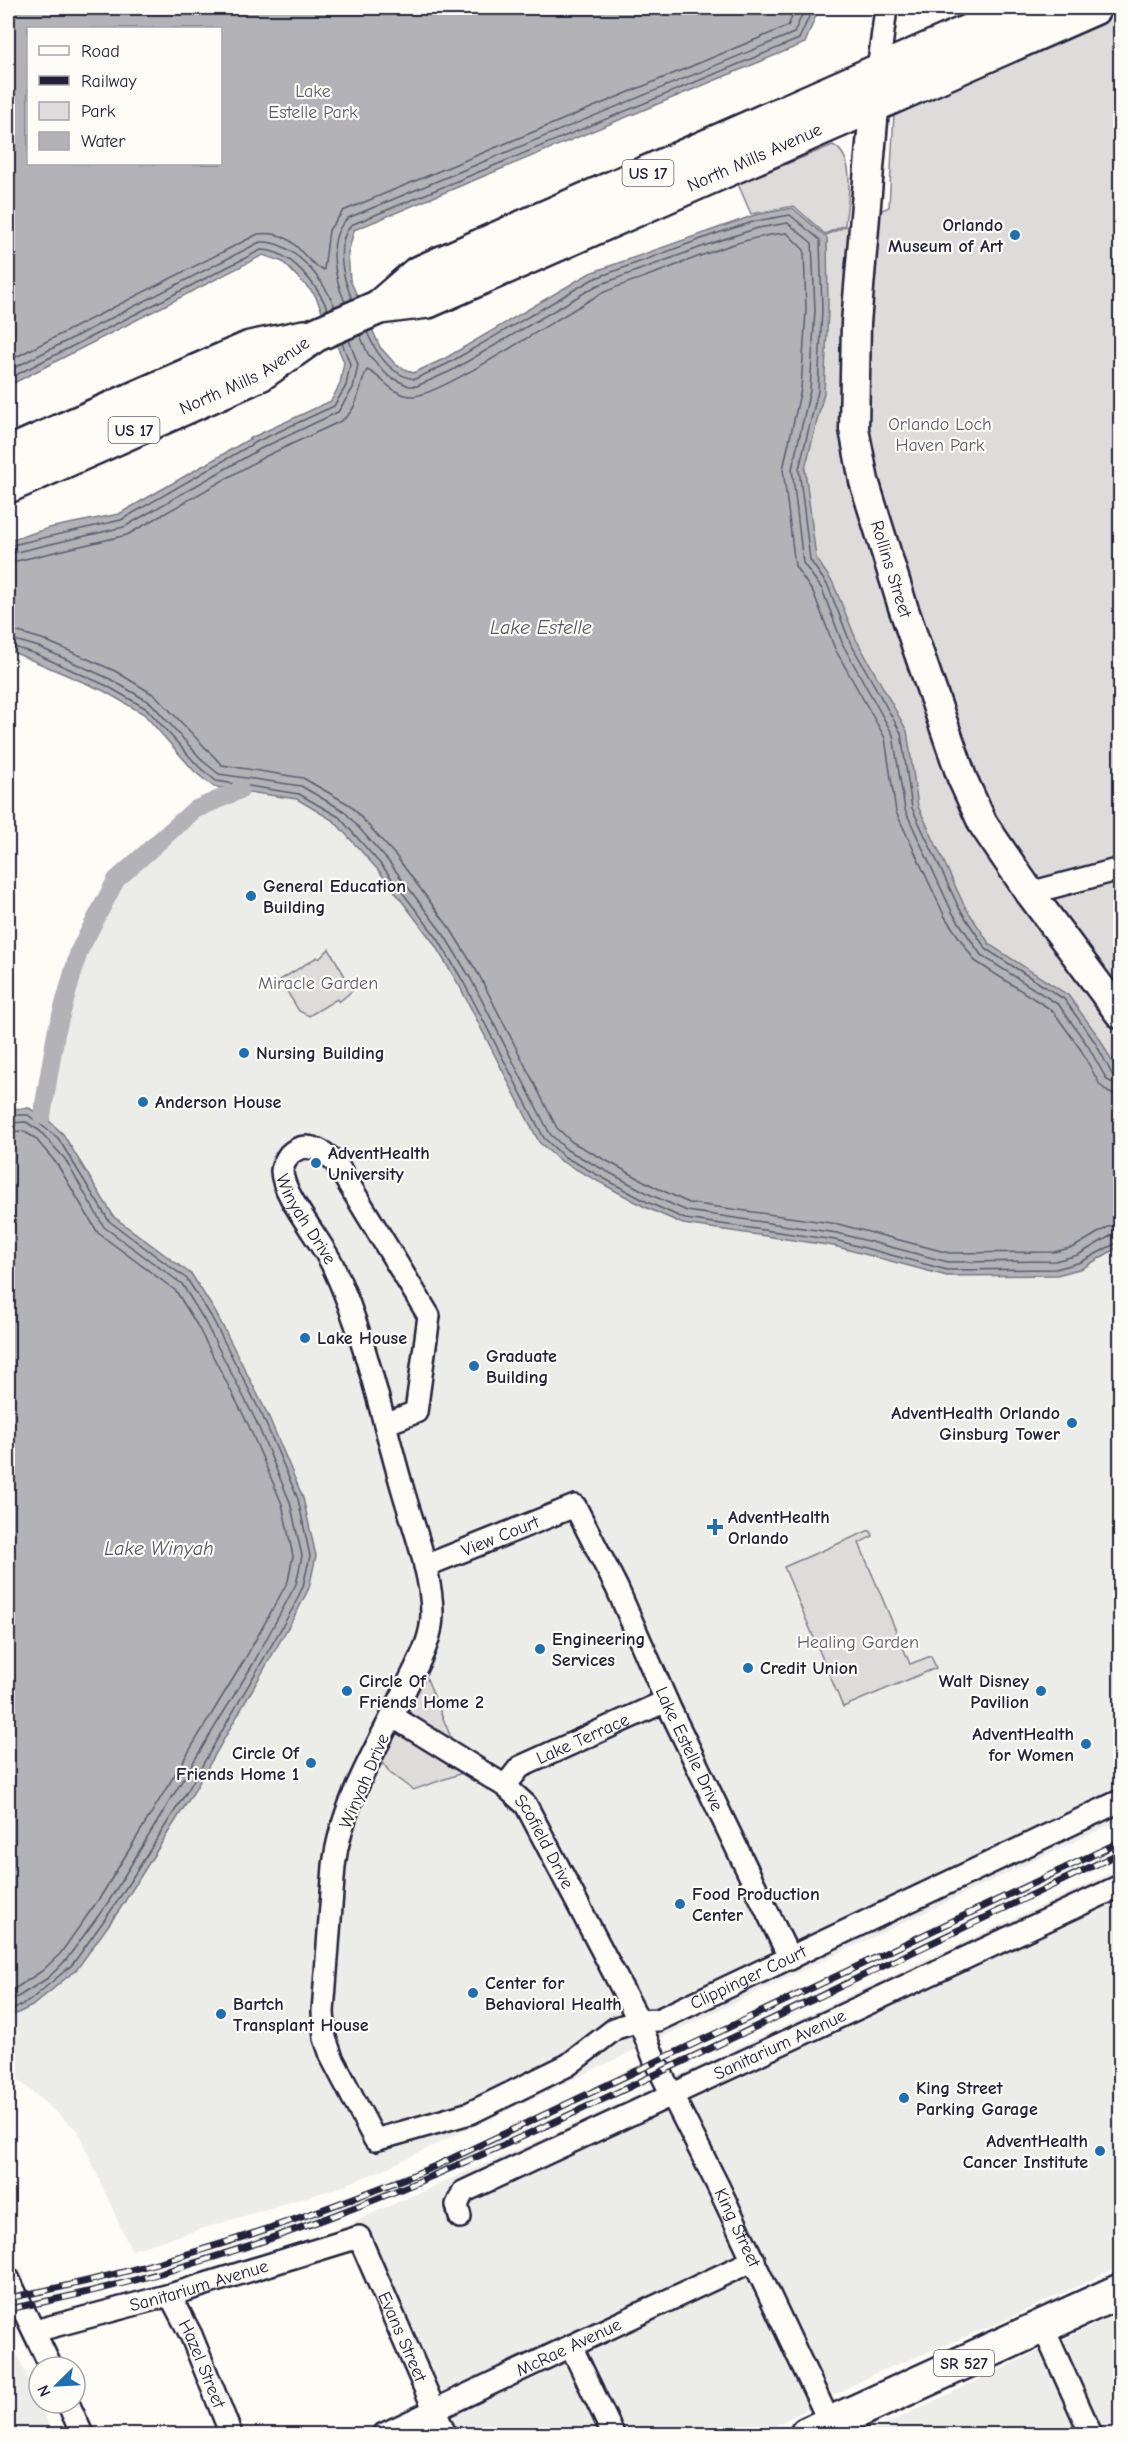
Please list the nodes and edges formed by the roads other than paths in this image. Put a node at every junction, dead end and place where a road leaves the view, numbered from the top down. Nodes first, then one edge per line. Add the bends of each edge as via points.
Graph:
1 (886, 8) edge
2 (1022, 8) edge
3 (1094, 8) edge
4 (878, 71) junction
5 (874, 105) junction
6 (379, 307) junction
7 (315, 335) junction
8 (8, 453) edge
9 (8, 486) edge
10 (1120, 869) edge
11 (1030, 893) junction
12 (1120, 1014) edge
13 (384, 1424) junction
14 (575, 1506) joint
15 (425, 1566) junction
16 (666, 1701) junction
17 (392, 1716) junction
18 (505, 1786) junction
19 (1120, 1801) edge
20 (1120, 1886) edge
21 (790, 1959) junction
22 (639, 2022) junction
23 (672, 2095) junction
24 (375, 2140) joint
25 (460, 2217) dead end
26 (359, 2237) joint
27 (754, 2260) junction
28 (8, 2278) edge
29 (1120, 2291) edge
30 (170, 2295) junction
31 (1043, 2327) junction
32 (35, 2331) junction
33 (571, 2346) junction
34 (46, 2355) edge
35 (434, 2411) junction
36 (73, 2415) edge
37 (824, 2431) edge
38 (82, 2434) edge
39 (231, 2434) edge
40 (384, 2434) edge
41 (445, 2434) edge
42 (613, 2434) edge
43 (1091, 2434) edge

1 - 4 street
2 - 4 main road, North Mills Avenue / US 17
3 - 5 main road, North Mills Avenue / US 17
4 - 5 street, Rollins Street
4 - 6 main road, North Mills Avenue / US 17 via 417,274
5 - 6 main road, North Mills Avenue / US 17 via 428,301
5 - 11 street, Rollins Street via 856,323 854,429 864,482 962,778 983,824
6 - 7 main road, North Mills Avenue / US 17
7 - 8 main road, North Mills Avenue / US 17 via 250,348
7 - 9 main road, North Mills Avenue / US 17 via 260,374
10 - 11 street
11 - 12 street, Rollins Street
13 - 13 street, Winyah Drive via 416,1412 429,1316 336,1163 324,1152 310,1147 298,1149 282,1169 284,1187 333,1265
13 - 15 street, Winyah Drive
14 - 15 street, View Court
14 - 16 street, Lake Estelle Drive via 617,1588
15 - 17 street, Winyah Drive via 432,1614 426,1647
16 - 18 street, Lake Terrace via 520,1767
16 - 21 street, Lake Estelle Drive
17 - 18 street, Scofield Drive
17 - 24 street, Winyah Drive via 363,1775 337,1843 323,2012 325,2038 332,2058
18 - 22 street, Scofield Drive via 526,1805
19 - 21 street, Clippinger Court
20 - 23 street, Sanitarium Avenue
21 - 22 street, Clippinger Court via 658,2020
22 - 23 street, King Street
22 - 24 street, Clippinger Court via 616,2028 568,2065 470,2113
23 - 25 street, Sanitarium Avenue via 463,2192 457,2205
23 - 27 street, King Street
26 - 30 street, Sanitarium Avenue
26 - 35 street, Evans Street
27 - 33 street, McRae Avenue
27 - 37 street, King Street
28 - 32 street
29 - 31 main road, SR 527
30 - 32 street, Sanitarium Avenue
30 - 39 street, Hazel Street via 191,2335
31 - 37 main road, SR 527
31 - 43 street
32 - 34 street
33 - 35 street, McRae Avenue
33 - 42 street
35 - 40 street, McRae Avenue
35 - 41 street, Evans Street
36 - 38 street

